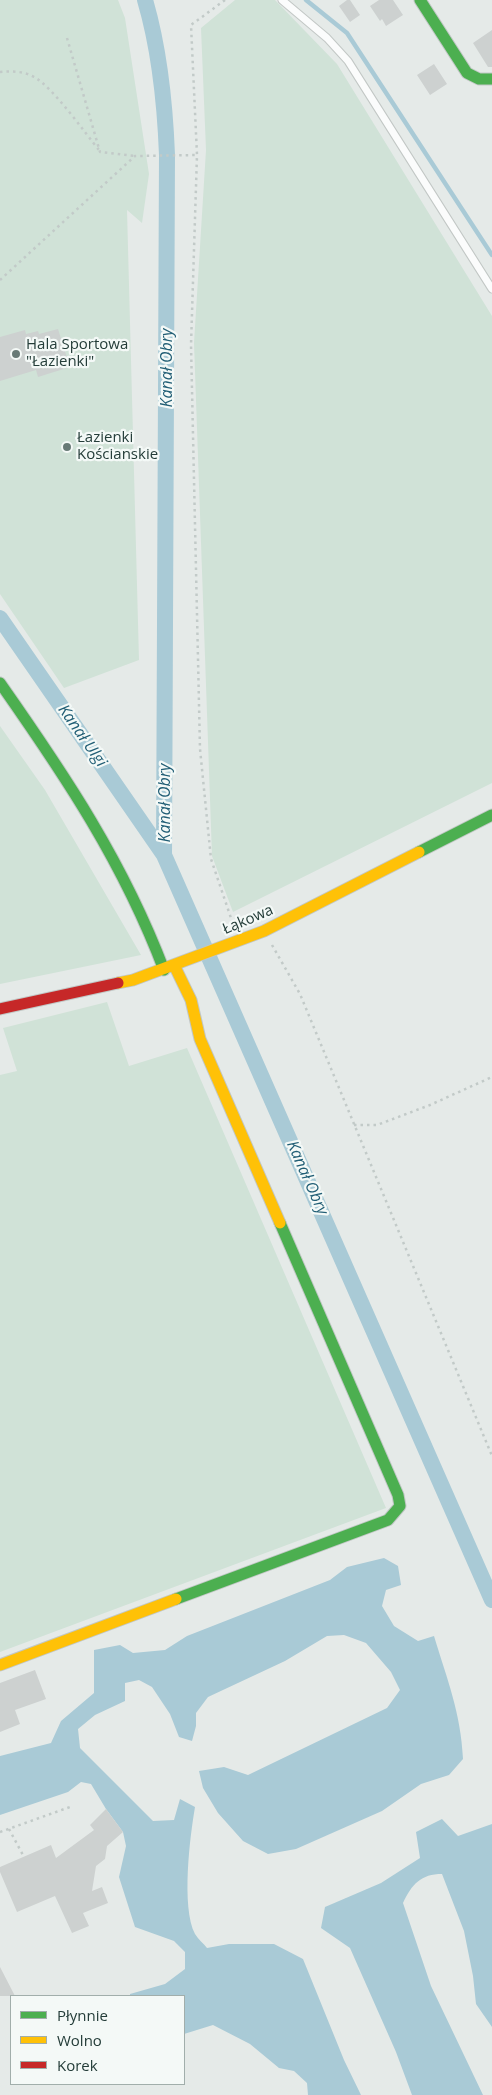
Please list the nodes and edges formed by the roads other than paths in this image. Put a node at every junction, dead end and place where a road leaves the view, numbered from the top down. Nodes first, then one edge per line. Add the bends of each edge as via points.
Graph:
1 (282, 0) edge
2 (420, 0) edge
3 (492, 79) edge
4 (492, 289) edge
5 (0, 683) edge
6 (492, 815) edge
7 (173, 966) junction
8 (0, 1009) edge
9 (0, 1665) edge

1 - 4 lane via 327,38 348,61
2 - 3 street via 467,73 479,80
5 - 7 street via 74,788 118,866 157,950
6 - 7 street, Łąkowa via 264,931
7 - 8 street, Łąkowa via 114,984
7 - 9 street via 191,1000 200,1039 400,1506 388,1520

